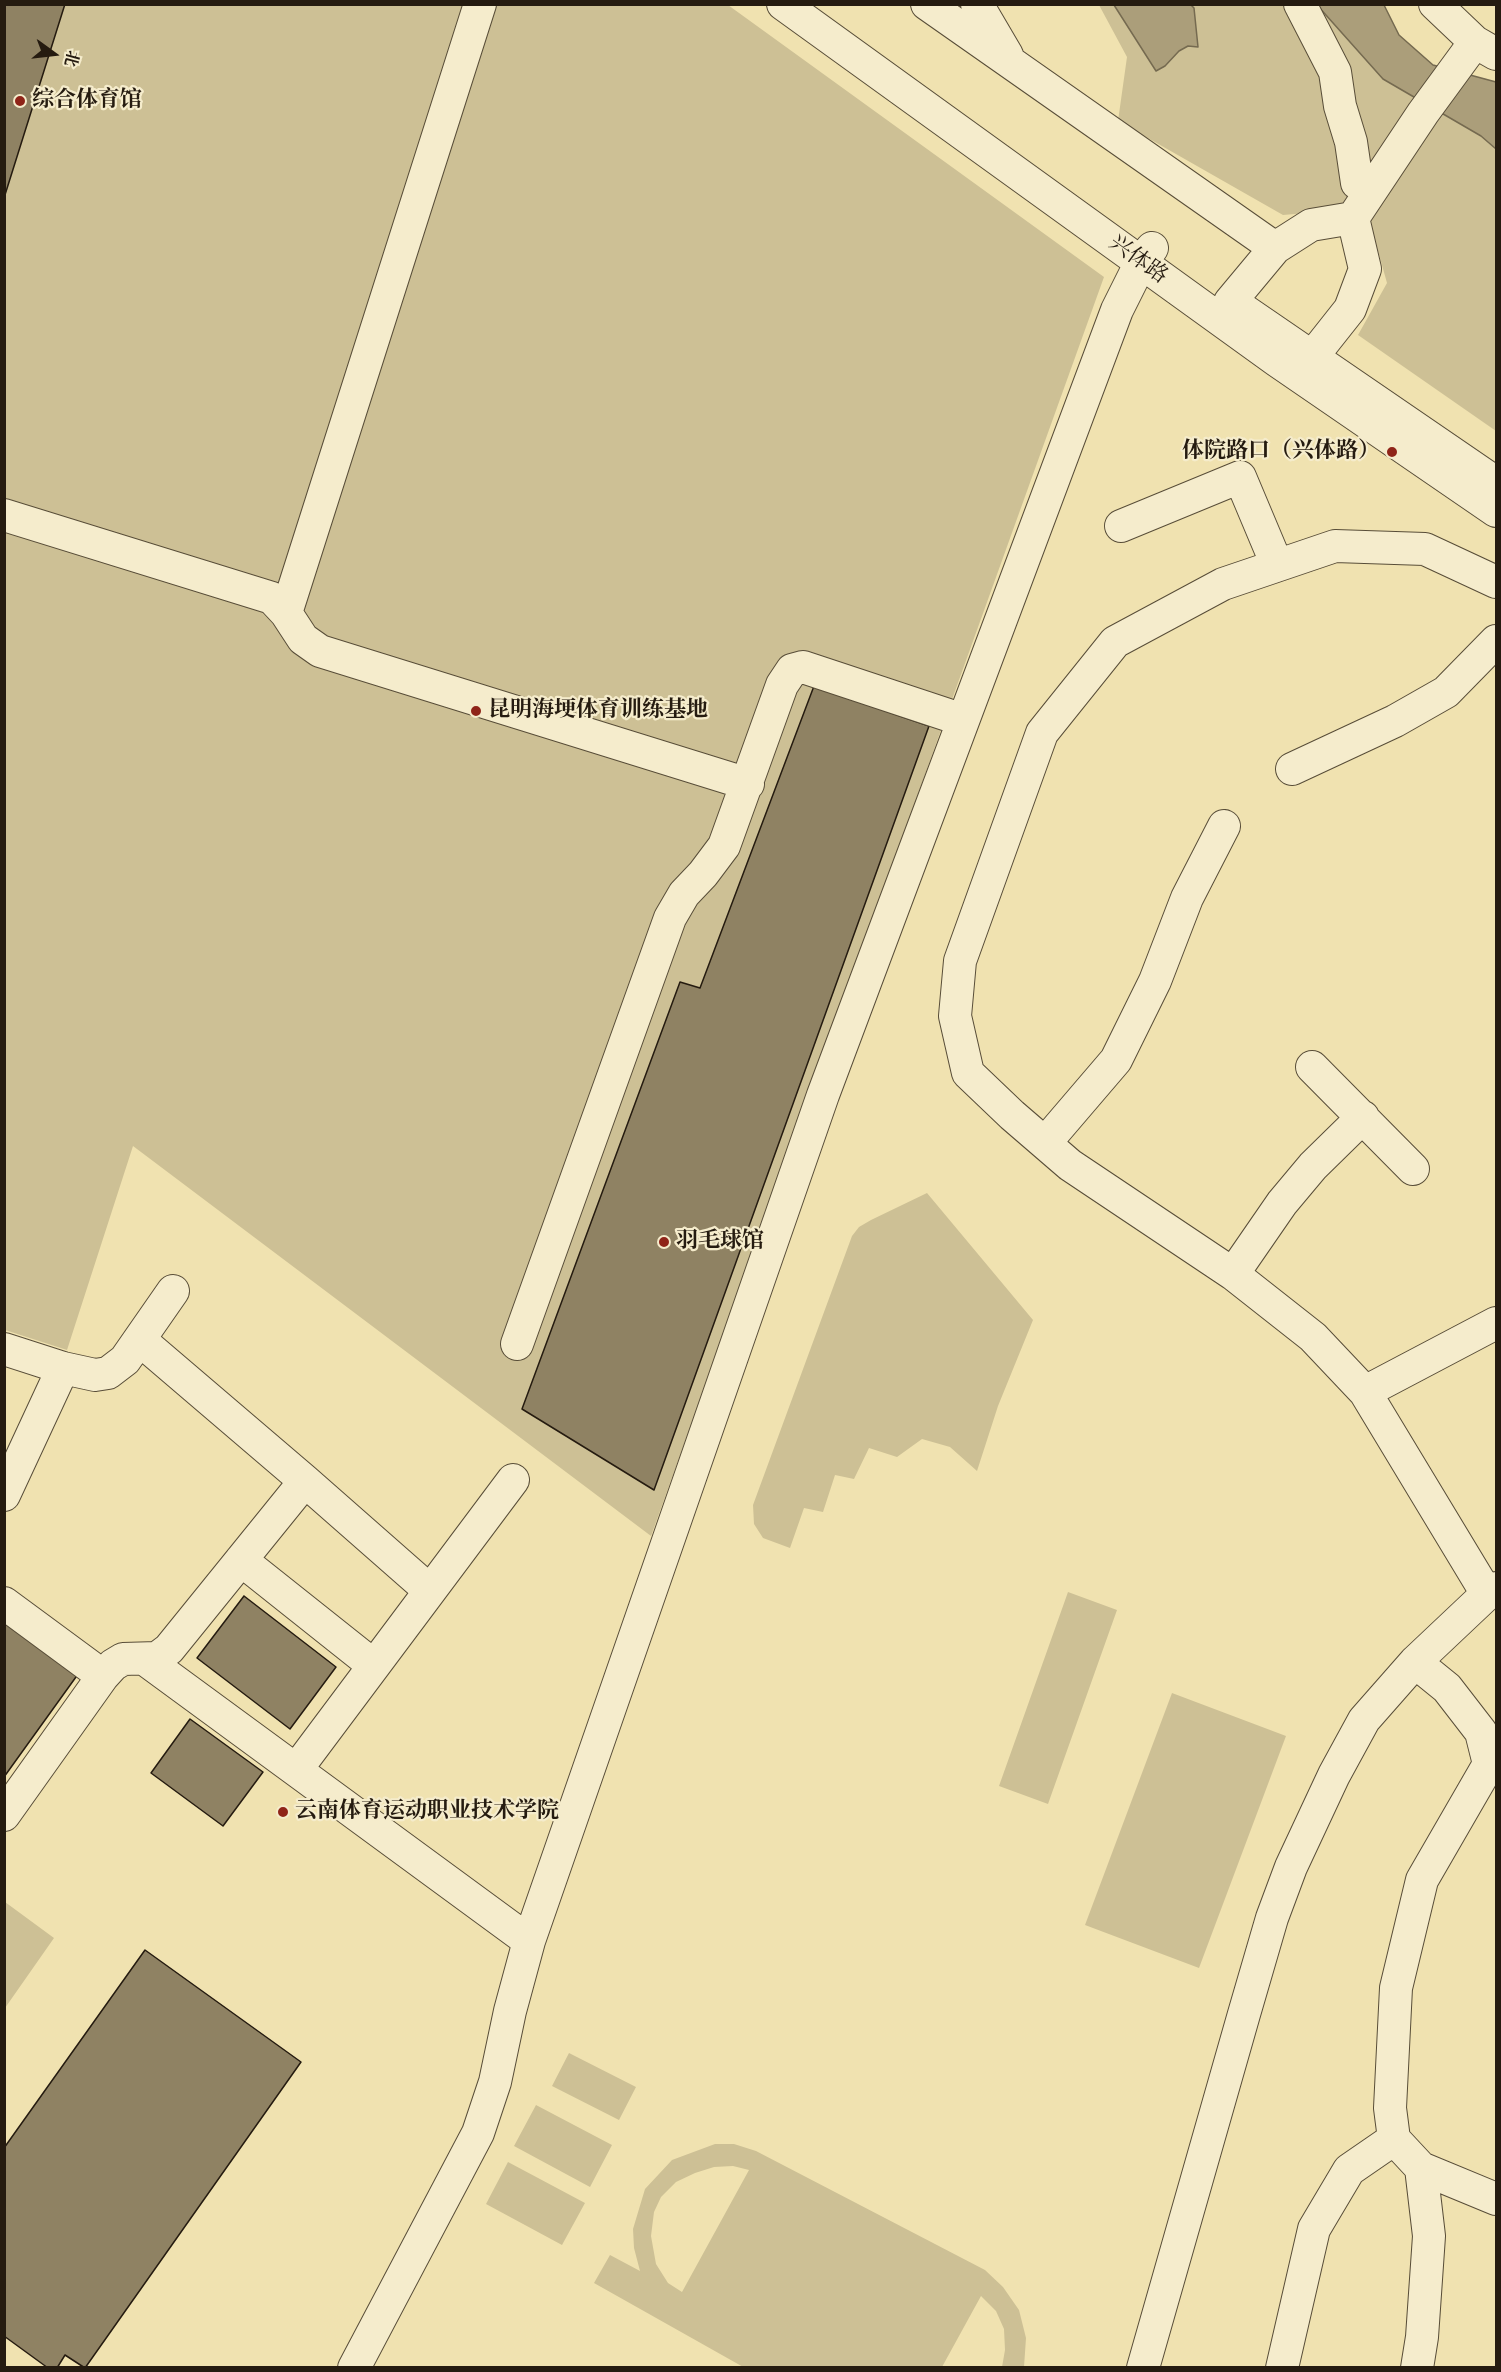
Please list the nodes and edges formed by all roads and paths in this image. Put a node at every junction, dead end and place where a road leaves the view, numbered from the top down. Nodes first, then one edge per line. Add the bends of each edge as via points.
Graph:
1 (480, 4) edge
2 (783, 4) edge
3 (816, 4) edge
4 (927, 4) edge
5 (977, 4) edge
6 (1300, 4) edge
7 (1435, 4) edge
8 (1479, 49) edge
9 (1014, 66) junction
10 (1357, 183) dead end
11 (1353, 218) junction
12 (1275, 248) junction
13 (1147, 255) junction
14 (1230, 302) junction
15 (1312, 357) junction
16 (1497, 483) edge
17 (1497, 511) edge
18 (4, 515) edge
19 (1121, 526) dead end
20 (1277, 565) junction
21 (1497, 582) edge
22 (286, 613) junction
23 (1497, 641) edge
24 (963, 720) junction
25 (1292, 769) dead end
26 (748, 784) junction
27 (1224, 826) dead end
28 (1312, 1067) dead end
29 (1363, 1117) junction
30 (1045, 1143) junction
31 (1413, 1169) dead end
32 (1233, 1274) junction
33 (173, 1291) dead end
34 (1497, 1323) edge
35 (140, 1340) junction
36 (517, 1344) dead end
37 (4, 1349) edge
38 (63, 1368) junction
39 (1365, 1392) junction
40 (513, 1480) dead end
41 (305, 1481) junction
42 (4, 1495) edge
43 (241, 1560) junction
44 (429, 1590) junction
45 (1492, 1591) edge
46 (4, 1603) edge
47 (146, 1660) junction
48 (1414, 1662) junction
49 (373, 1665) junction
50 (103, 1676) junction
51 (296, 1770) junction
52 (4, 1815) edge
53 (529, 1941) junction
54 (1394, 2139) junction
55 (1421, 2168) junction
56 (1497, 2199) edge
57 (354, 2367) edge
58 (1143, 2367) edge
59 (1282, 2367) edge
60 (1417, 2367) edge

1 - 22 street
2 - 13 street, 兴体路
3 - 13 street, 兴体路 via 1128,228
4 - 9 street
5 - 9 street
6 - 10 street via 1335,72
7 - 8 street
8 - 11 street via 1423,113
9 - 12 street
11 - 12 street via 1311,225
11 - 15 street via 1365,269 1350,309
12 - 14 street
13 - 14 street, 兴体路
13 - 17 street, 兴体路 via 1276,360
13 - 24 street via 1117,310
14 - 15 street, 兴体路
15 - 16 street, 兴体路
18 - 22 street via 272,598
19 - 20 street via 1240,477
20 - 21 street via 1335,546 1425,549
20 - 30 street via 1223,584 1115,642 1042,733 960,962 955,1016 968,1073
22 - 26 street via 303,639 320,651
23 - 25 street via 1446,692 1395,721
24 - 26 street via 803,667 792,670 782,685
24 - 53 street via 823,1095
26 - 36 street via 724,846 684,894 670,918
27 - 30 street via 1187,898 1155,981 1116,1060
28 - 29 street
29 - 31 street
29 - 32 street via 1288,1195
30 - 32 street via 1070,1165
32 - 39 street via 1313,1337
33 - 35 street
34 - 39 street
35 - 38 street via 125,1360 108,1373 95,1375
35 - 41 street
37 - 38 street
38 - 42 street
39 - 45 street
40 - 44 street
41 - 43 street
41 - 44 street
43 - 47 street via 169,1649
43 - 49 street
44 - 49 street
45 - 48 street
46 - 50 street
47 - 50 street via 123,1659
47 - 51 street
48 - 54 street via 1447,1688 1481,1732 1489,1764 1422,1880 1396,1988 1390,2108
48 - 58 street via 1364,1720 1291,1867 1272,1918
49 - 51 street
50 - 52 street
51 - 53 street
53 - 57 street via 495,2082 478,2133
54 - 55 street
54 - 59 street via 1348,2170 1314,2229
55 - 56 street
55 - 60 street via 1429,2236

